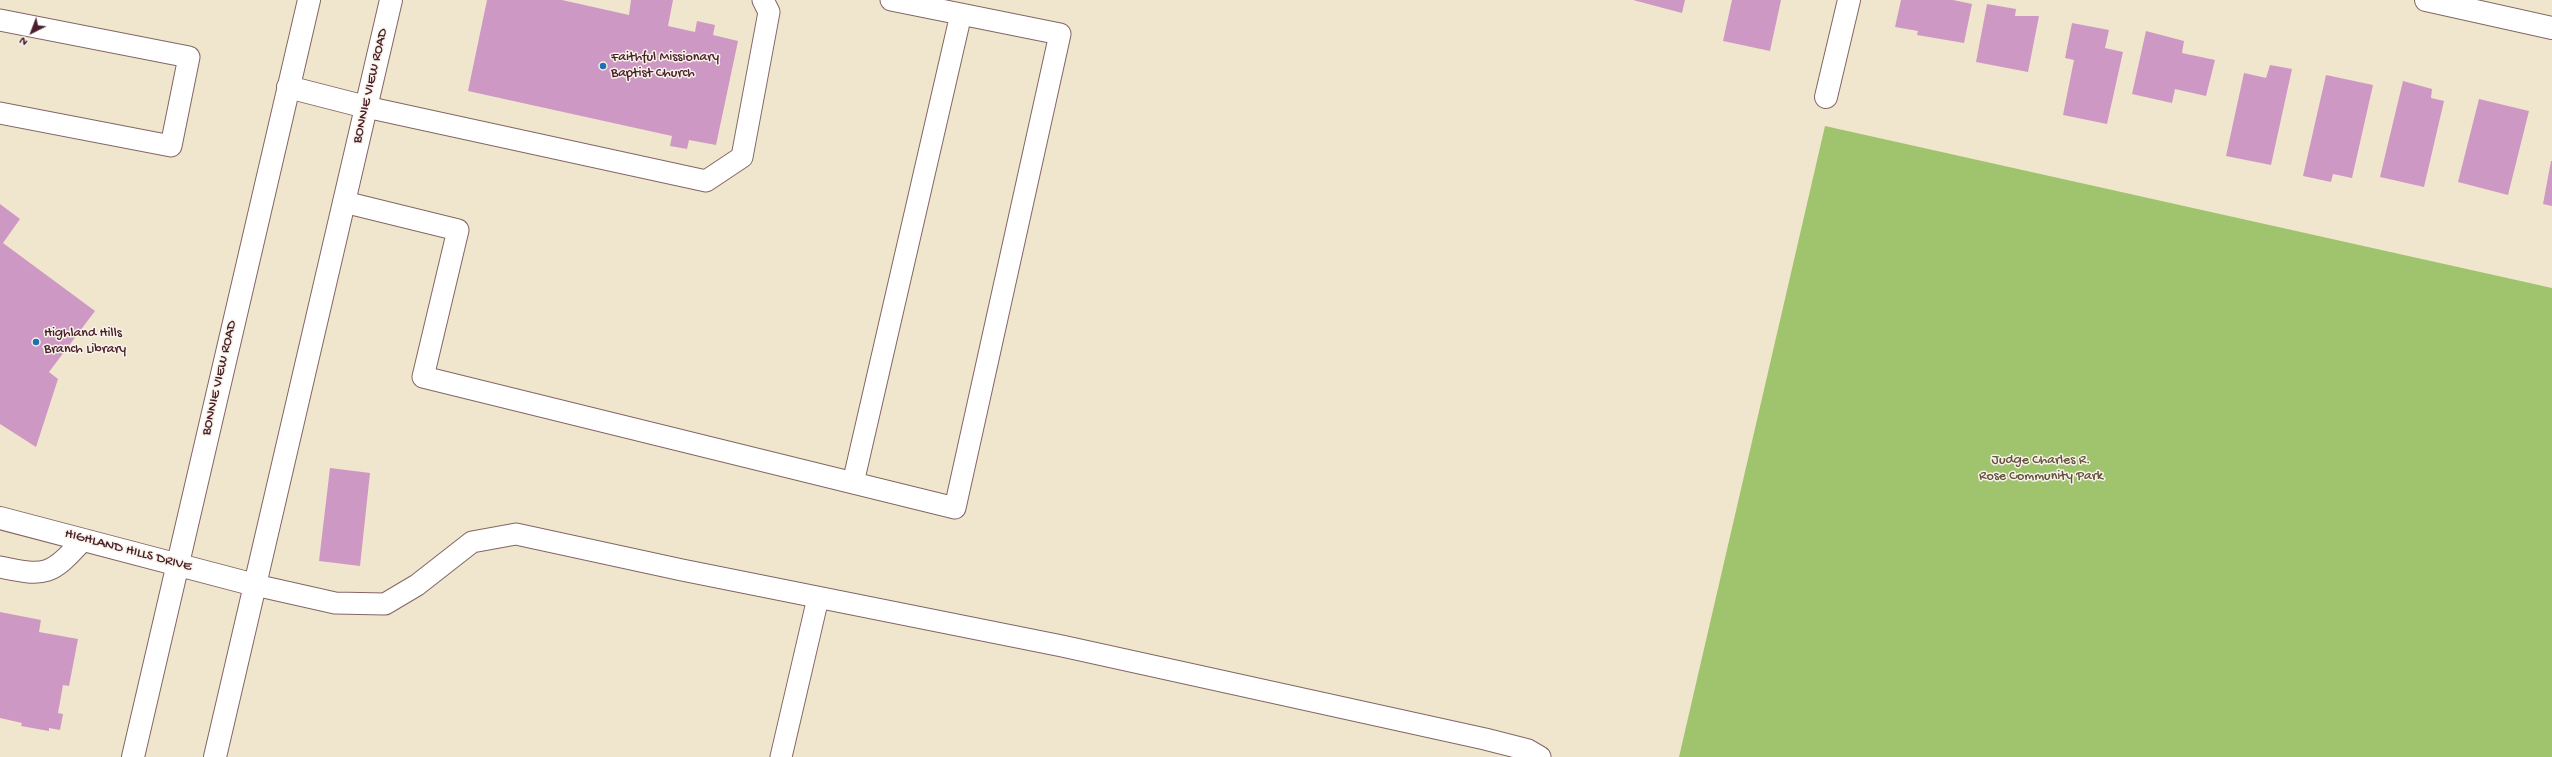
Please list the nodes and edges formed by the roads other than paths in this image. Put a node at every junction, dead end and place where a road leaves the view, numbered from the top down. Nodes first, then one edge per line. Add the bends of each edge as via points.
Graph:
1 (309, 0) edge
2 (391, 0) edge
3 (763, 0) edge
4 (891, 0) edge
5 (1849, 0) edge
6 (2426, 0) edge
7 (961, 14) junction
8 (0, 20) edge
9 (2552, 28) edge
10 (288, 87) junction
11 (1826, 97) dead end
12 (366, 107) junction
13 (0, 113) edge
14 (344, 202) junction
15 (853, 483) junction
16 (0, 518) edge
17 (82, 540) junction
18 (177, 564) junction
19 (0, 567) edge
20 (255, 585) junction
21 (818, 598) junction
22 (133, 757) edge
23 (215, 757) edge
24 (781, 757) edge
25 (1540, 757) edge

1 - 10 main road, BONNIE VIEW ROAD
2 - 12 main road, BONNIE VIEW ROAD
3 - 12 lane via 769,12 742,157 706,181
4 - 7 lane
5 - 11 main road
6 - 9 main road
7 - 15 lane
7 - 15 lane via 1060,34 955,508
8 - 13 lane via 189,57 171,146
10 - 12 main road
10 - 18 main road, BONNIE VIEW ROAD
12 - 14 main road, BONNIE VIEW ROAD
14 - 15 lane via 458,230 423,377
14 - 20 main road, BONNIE VIEW ROAD
16 - 17 main road, HIGHLAND HILLS DRIVE
17 - 18 main road, HIGHLAND HILLS DRIVE
17 - 19 lane via 62,562 46,571 32,574
18 - 20 main road, HIGHLAND HILLS DRIVE
18 - 22 main road, BONNIE VIEW ROAD
20 - 21 lane via 335,603 385,604 417,585 472,542 516,534
20 - 23 main road, BONNIE VIEW ROAD
21 - 24 lane
21 - 25 lane via 1062,646 1485,739 1528,750

